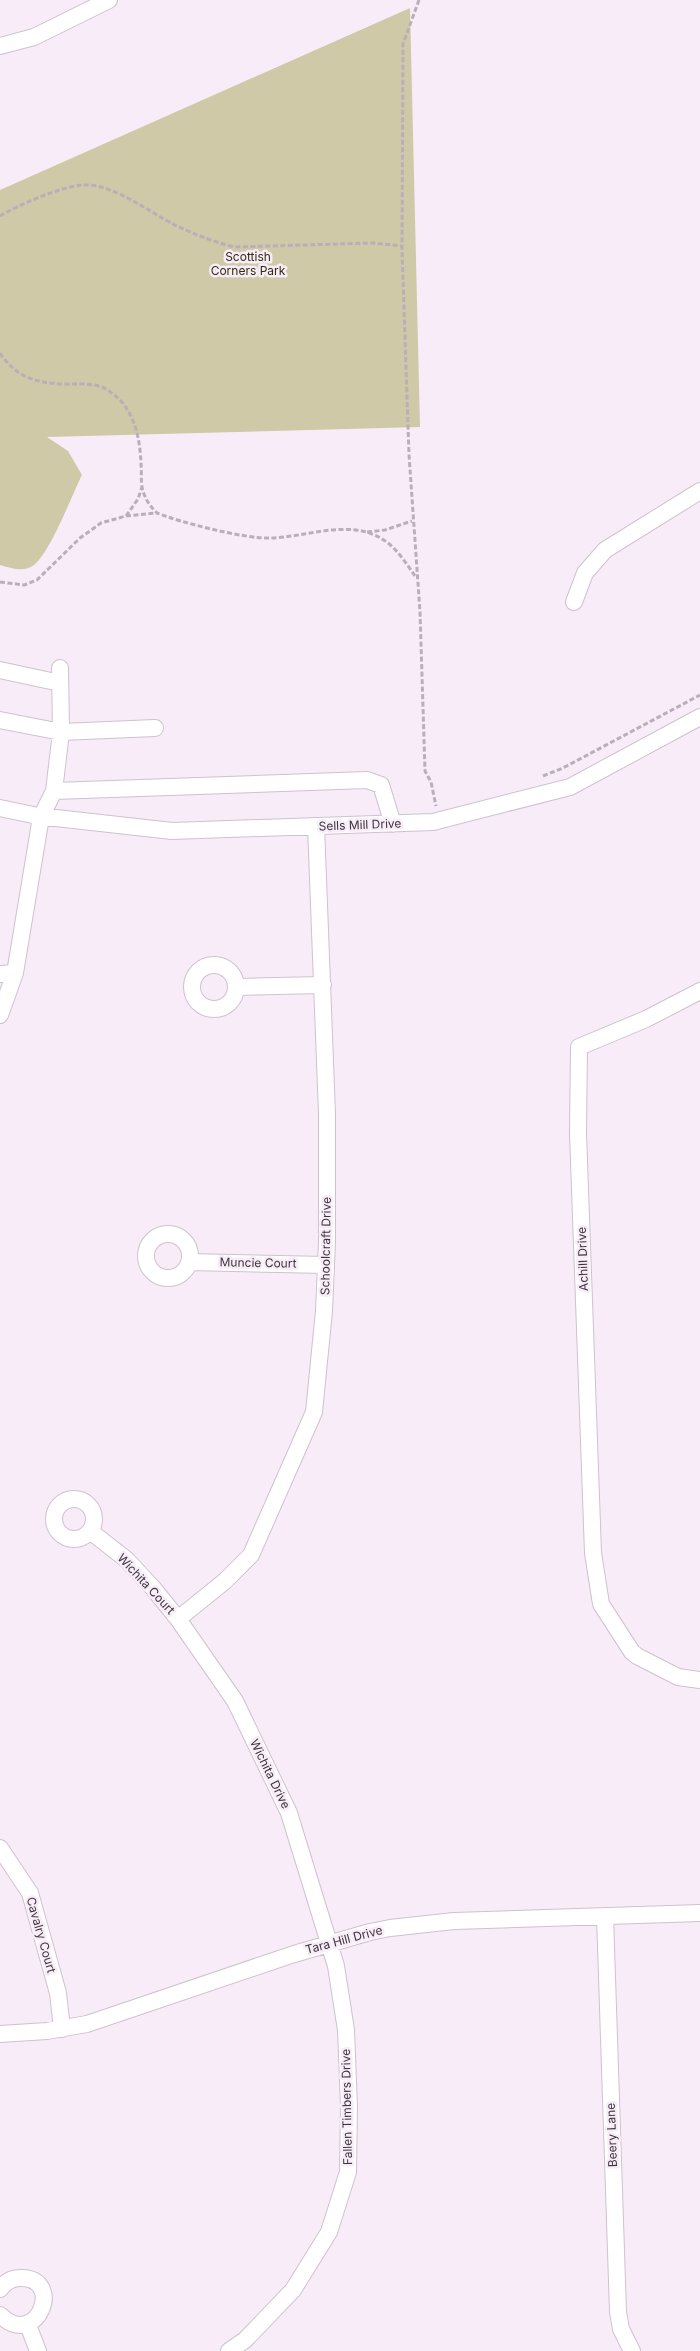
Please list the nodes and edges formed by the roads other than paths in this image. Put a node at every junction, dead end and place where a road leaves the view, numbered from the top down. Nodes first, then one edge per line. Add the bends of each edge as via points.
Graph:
1 (109, 0) edge
2 (77, 7) edge
3 (0, 46) edge
4 (700, 491) edge
5 (574, 602) dead end
6 (0, 670) edge
7 (700, 717) edge
8 (0, 720) edge
9 (155, 728) dead end
10 (61, 732) junction
11 (54, 791) junction
12 (0, 808) edge
13 (42, 816) junction
14 (393, 824) junction
15 (316, 826) junction
16 (8, 973) edge
17 (323, 984) junction
18 (236, 987) dead end
19 (700, 991) edge
20 (0, 1015) edge
21 (189, 1262) dead end
22 (326, 1265) junction
23 (90, 1530) dead end
24 (178, 1619) junction
25 (700, 1680) edge
26 (0, 1848) edge
27 (700, 1913) edge
28 (605, 1916) junction
29 (330, 1943) junction
30 (62, 2029) junction
31 (0, 2034) edge
32 (0, 2289) edge
33 (0, 2315) edge
34 (28, 2324) junction
35 (38, 2351) edge
36 (229, 2351) edge
37 (632, 2351) edge

1 - 2 street
2 - 3 street via 34,37
4 - 5 street via 605,550 585,573
6 - 10 street via 60,675
7 - 14 street, Sells Mill Drive via 570,787 439,821
8 - 10 street
9 - 10 street
10 - 11 street
11 - 13 street
11 - 14 street via 367,780 381,785
12 - 13 street, Sells Mill Drive
13 - 15 street, Sells Mill Drive via 172,831
13 - 16 street
14 - 15 street, Sells Mill Drive
15 - 17 street, Schoolcraft Drive
16 - 20 street
17 - 18 street
17 - 22 street, Schoolcraft Drive via 327,1114
19 - 25 street, Achill Drive via 646,1019 579,1047 578,1133 593,1553 601,1604 637,1656 678,1677
21 - 22 street, Muncie Court
22 - 24 street, Schoolcraft Drive via 314,1412 251,1555
23 - 24 street, Wichita Court via 127,1560
24 - 29 street, Wichita Drive via 235,1701 289,1813
26 - 30 street, Cavalry Court via 30,1893 58,1993
27 - 28 street, Tara Hill Drive
28 - 29 street, Tara Hill Drive via 422,1923
28 - 37 street, Beery Lane via 618,2312 621,2329
29 - 30 street, Tara Hill Drive via 145,2006
29 - 36 street, Fallen Timbers Drive via 346,2030 348,2172 329,2232 293,2290 245,2340
30 - 31 street, Tara Hill Drive
32 - 34 street via 16,2278 32,2280 38,2286 44,2308 41,2315
33 - 34 street via 12,2325
34 - 35 street

